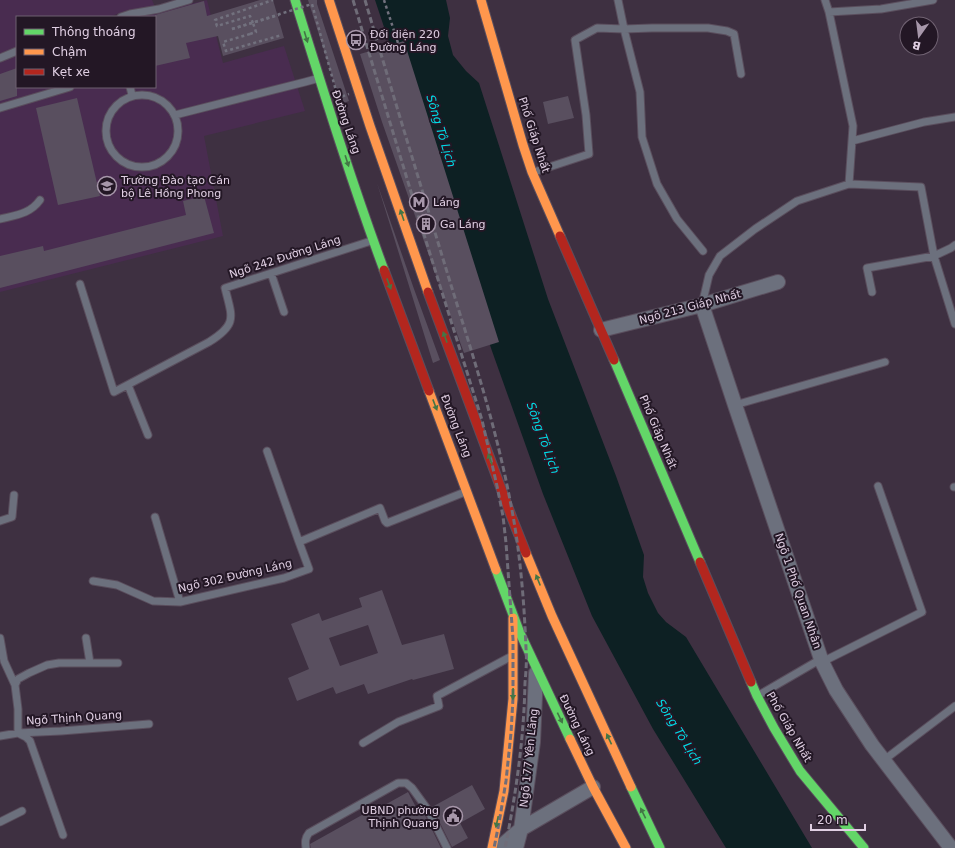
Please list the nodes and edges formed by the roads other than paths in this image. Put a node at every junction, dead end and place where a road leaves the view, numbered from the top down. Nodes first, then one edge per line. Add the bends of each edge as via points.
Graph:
1 (189, 0) edge
2 (295, 0) edge
3 (329, 0) edge
4 (482, 0) edge
5 (618, 0) edge
6 (825, 0) edge
7 (933, 0) edge
8 (829, 12) junction
9 (124, 16) edge
10 (624, 29) junction
11 (16, 51) edge
12 (0, 58) edge
13 (741, 74) dead end
14 (318, 78) junction
15 (67, 88) edge
16 (130, 88) edge
17 (132, 95) junction
18 (0, 108) edge
19 (175, 115) junction
20 (955, 117) edge
21 (852, 141) junction
22 (532, 172) junction
23 (849, 184) junction
24 (40, 200) dead end
25 (0, 219) edge
26 (373, 240) junction
27 (955, 245) edge
28 (703, 251) dead end
29 (934, 256) junction
30 (271, 273) junction
31 (778, 282) dead end
32 (80, 284) dead end
33 (872, 292) dead end
34 (702, 305) junction
35 (284, 312) dead end
36 (955, 324) edge
37 (601, 330) junction
38 (885, 362) dead end
39 (128, 386) junction
40 (735, 405) junction
41 (148, 435) dead end
42 (268, 451) dead end
43 (878, 486) dead end
44 (467, 492) junction
45 (14, 495) dead end
46 (155, 517) dead end
47 (0, 521) edge
48 (300, 542) junction
49 (93, 581) dead end
50 (180, 602) junction
51 (513, 616) junction
52 (0, 638) edge
53 (86, 638) dead end
54 (514, 655) junction
55 (822, 660) junction
56 (118, 662) dead end
57 (90, 663) junction
58 (536, 668) junction
59 (15, 685) junction
60 (757, 696) junction
61 (955, 706) edge
62 (149, 724) dead end
63 (18, 733) junction
64 (0, 736) edge
65 (363, 743) dead end
66 (884, 760) junction
67 (593, 787) junction
68 (22, 811) dead end
69 (0, 822) edge
70 (522, 829) junction
71 (63, 835) dead end
72 (306, 848) edge
73 (447, 848) edge
74 (492, 848) edge
75 (499, 848) edge
76 (516, 848) edge
77 (626, 848) edge
78 (660, 848) edge
79 (864, 848) edge
80 (950, 848) edge

1 - 9 lane
2 -> 14 main road, Đường Láng
78 -> 3 main road, Đường Láng via 552,616 515,525 367,127
4 - 22 main road, Phố Giáp Nhất
5 - 10 lane
6 - 8 lane
7 - 8 lane via 881,9
8 - 21 lane via 853,126
10 - 13 lane via 708,28 727,31 734,34
10 - 22 lane via 597,28 575,40 589,154
10 - 28 lane via 640,92 642,137 657,184 678,219
11 - 12 lane
14 - 19 lane
14 -> 26 main road, Đường Láng via 341,134
15 - 18 lane
16 - 17 lane
17 - 19 lane via 145,94 157,98 168,105
17 - 19 lane via 113,108 104,130 106,142 120,161 143,168 165,159 178,139
20 - 21 lane via 924,122
21 - 23 lane
22 - 37 main road, Phố Giáp Nhất
23 - 29 lane via 921,187
23 - 34 lane via 797,201 720,256 709,275
24 - 25 lane via 27,212
26 - 30 lane, Ngõ 242 Đường Láng
26 -> 44 main road, Đường Láng
27 - 29 lane
29 - 33 lane via 867,268
29 - 36 lane
30 - 35 lane
30 - 39 lane, Ngõ 242 Đường Láng via 225,288 232,315 227,329 219,336
31 - 34 street, Ngõ 213 Giáp Nhất
32 - 39 lane, Ngõ 242 Đường Láng via 114,392
34 - 37 street, Ngõ 213 Giáp Nhất
34 - 40 street, Ngõ 1 Phố Quan Nhân
37 - 60 main road, Phố Giáp Nhất
38 - 40 lane
39 - 41 lane
40 - 55 street, Ngõ 1 Phố Quan Nhân
42 - 48 lane
43 - 55 lane via 922,612
44 - 48 lane via 387,523 380,508
44 - 51 main road, Đường Láng
45 - 47 lane via 12,517
46 - 50 lane
48 - 50 lane, Ngõ 302 Đường Láng via 309,569 284,578
49 - 50 lane, Ngõ 302 Đường Láng via 117,585 153,601
51 - 54 main road
51 - 58 main road, Đường Láng
52 - 59 lane via 4,661
53 - 57 lane
54 - 65 lane via 437,696 440,706 398,722
54 -> 74 main road via 513,699 504,784
55 - 60 lane
55 - 66 street, Ngõ 1 Phố Quan Nhân via 836,690
56 - 57 lane
57 - 59 lane via 47,665 18,679
58 -> 67 main road, Đường Láng
58 - 70 street, Ngõ 177 Yên Lãng via 533,742
59 - 63 lane
60 - 79 main road, Phố Giáp Nhất via 800,771
61 - 66 lane
62 - 63 lane, Ngõ Thịnh Quang
63 - 64 lane, Ngõ Thịnh Quang
63 - 71 lane via 30,741
66 - 80 street, Ngõ 1 Phố Quan Nhân
67 - 70 street
67 - 77 main road, Đường Láng
68 - 69 lane
70 - 75 street
70 - 76 street, Ngõ 177 Yên Lãng
72 - 73 lane via 309,833 398,783 406,783 428,810

